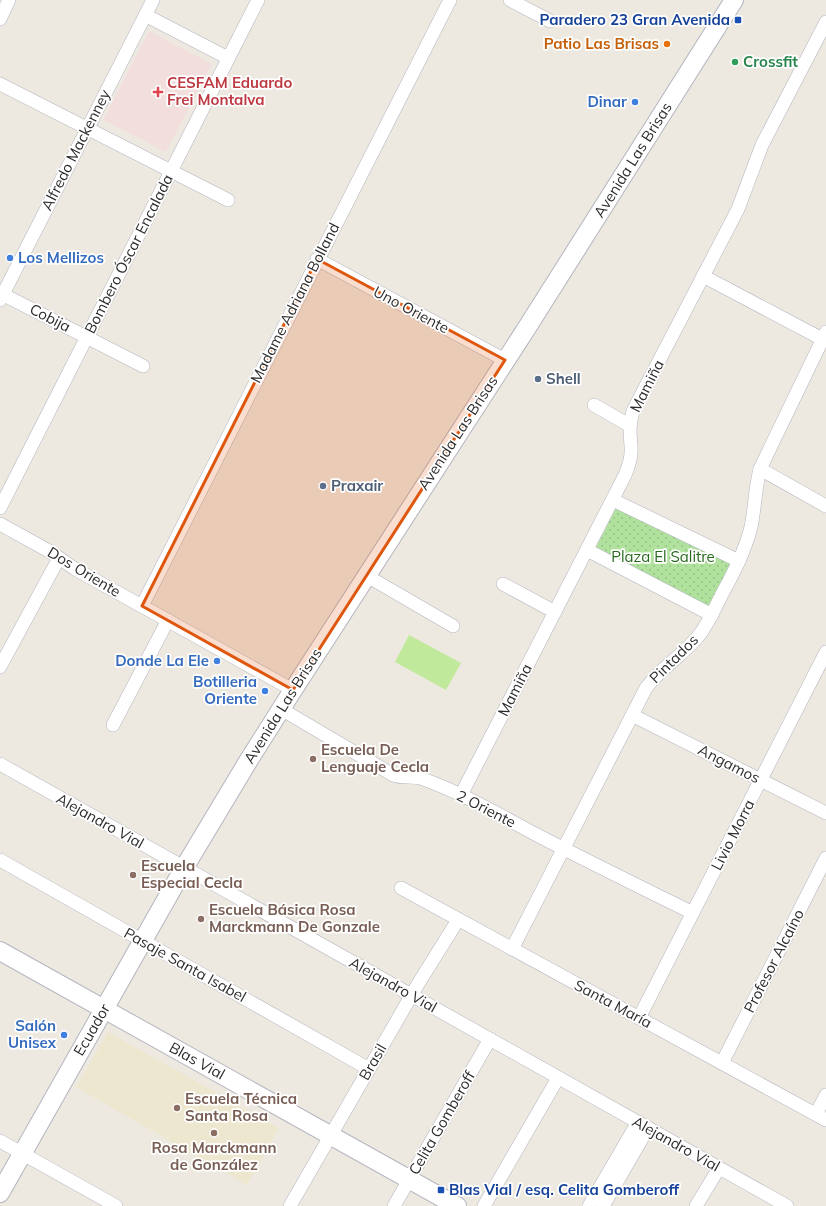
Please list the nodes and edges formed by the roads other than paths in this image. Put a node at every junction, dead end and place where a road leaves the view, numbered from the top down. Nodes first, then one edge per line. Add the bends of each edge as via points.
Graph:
1 (10, 0) edge
2 (153, 0) edge
3 (258, 0) edge
4 (450, 0) edge
5 (510, 0) edge
6 (734, 0) edge
7 (145, 15) junction
8 (0, 19) edge
9 (550, 21) dead end
10 (826, 22) edge
11 (228, 58) junction
12 (0, 84) edge
13 (87, 128) junction
14 (171, 170) junction
15 (228, 200) dead end
16 (317, 259) junction
17 (703, 276) junction
18 (1, 296) edge
19 (87, 337) junction
20 (825, 337) edge
21 (505, 360) junction
22 (143, 366) dead end
23 (594, 405) dead end
24 (629, 426) junction
25 (760, 469) junction
26 (612, 500) junction
27 (826, 506) edge
28 (0, 508) edge
29 (0, 524) edge
30 (587, 550) junction
31 (59, 558) junction
32 (740, 561) junction
33 (367, 576) junction
34 (503, 584) dead end
35 (142, 606) junction
36 (555, 612) junction
37 (712, 615) junction
38 (168, 620) junction
39 (453, 626) dead end
40 (826, 652) edge
41 (0, 667) edge
42 (293, 690) junction
43 (281, 709) junction
44 (632, 714) junction
45 (113, 725) dead end
46 (0, 764) edge
47 (761, 779) junction
48 (461, 795) junction
49 (826, 813) edge
50 (563, 848) junction
51 (826, 858) edge
52 (0, 860) edge
53 (184, 868) junction
54 (401, 888) dead end
55 (693, 913) junction
56 (458, 920) junction
57 (143, 941) junction
58 (512, 949) junction
59 (0, 951) edge
60 (412, 995) junction
61 (104, 1009) junction
62 (639, 1018) junction
63 (490, 1039) junction
64 (722, 1063) junction
65 (369, 1068) junction
66 (558, 1078) junction
67 (826, 1095) edge
68 (821, 1117) edge
69 (643, 1125) junction
70 (331, 1136) junction
71 (0, 1141) edge
72 (22, 1153) junction
73 (719, 1168) junction
74 (409, 1179) junction
75 (0, 1193) edge
76 (116, 1206) edge
77 (290, 1206) edge
78 (394, 1206) edge
79 (457, 1206) edge
80 (484, 1206) edge
81 (589, 1206) edge
82 (603, 1206) edge
83 (696, 1206) edge
84 (786, 1206) edge

1 - 8 street
2 - 7 street, Alfredo Mackenney
3 - 11 street, Bombero Óscar Encalada
4 - 16 street, Madame Adriana Bolland
5 - 9 street
6 - 21 street, Avenida Las Brisas
7 - 11 street
7 - 13 street, Alfredo Mackenney
10 - 17 street, Mamiña via 762,145 738,209
11 - 14 street, Bombero Óscar Encalada
12 - 13 street
13 - 14 street
13 - 18 street, Alfredo Mackenney
14 - 15 street
14 - 19 street, Bombero Óscar Encalada
16 - 21 street, Uno Oriente
16 - 35 street, Madame Adriana Bolland
17 - 20 street
17 - 24 street, Mamiña via 634,411
18 - 19 street, Cobija
19 - 22 street, Cobija
19 - 28 street, Bombero Óscar Encalada
20 - 25 street, Pintados
21 - 33 street, Avenida Las Brisas
23 - 24 street
24 - 26 street, Mamiña via 630,460
25 - 27 street
25 - 32 street, Pintados via 751,525
26 - 30 street, Mamiña
26 - 32 street
29 - 31 street, Dos Oriente
30 - 36 street, Mamiña
30 - 37 street
31 - 35 street, Dos Oriente
31 - 41 street
32 - 37 street, Pintados
33 - 39 street
33 - 42 street, Avenida Las Brisas
34 - 36 street
35 - 38 street, Dos Oriente
36 - 48 street, Mamiña
37 - 44 street, Pintados via 692,643 651,681
38 - 42 street, Dos Oriente
38 - 45 street
40 - 47 street, Livio Morra
42 - 43 street, Avenida Las Brisas
43 - 48 street, 2 Oriente via 393,775 423,779
43 - 53 street, Avenida Las Brisas
44 - 47 street, Angamos
44 - 50 street, Pintados
46 - 53 street, Alejandro Vial
47 - 49 street, Angamos
47 - 55 street, Livio Morra
48 - 50 street, 2 Oriente
50 - 55 street, 2 Oriente
50 - 58 street, Pintados
51 - 64 street, Profesor Alcaíno
52 - 57 street, Pasaje Santa Isabel
53 - 57 street, Ecuador
53 - 60 street, Alejandro Vial
54 - 56 street, Santa María
55 - 62 street, Livio Morra
56 - 58 street, Santa María
56 - 60 street, Brasil
57 - 61 street, Ecuador
57 - 65 street, Pasaje Santa Isabel
58 - 62 street, Santa María
59 - 61 street, Blas Vial
60 - 63 street, Alejandro Vial
60 - 65 street, Brasil
61 - 70 street, Blas Vial
61 - 72 street, Ecuador
62 - 64 street, Santa María
63 - 66 street, Alejandro Vial
63 - 74 street, Celita Gomberoff
64 - 68 street, Santa María
65 - 70 street, Brasil
66 - 69 street, Alejandro Vial
66 - 80 street
67 - 68 street
69 - 73 street, Alejandro Vial
69 - 81 street
69 - 82 street
70 - 74 street, Blas Vial
70 - 77 street, Brasil
71 - 72 street
72 - 75 street, Ecuador
72 - 76 street
73 - 83 street
73 - 84 street, Alejandro Vial
74 - 78 street, Celita Gomberoff
74 - 79 street, Blas Vial

